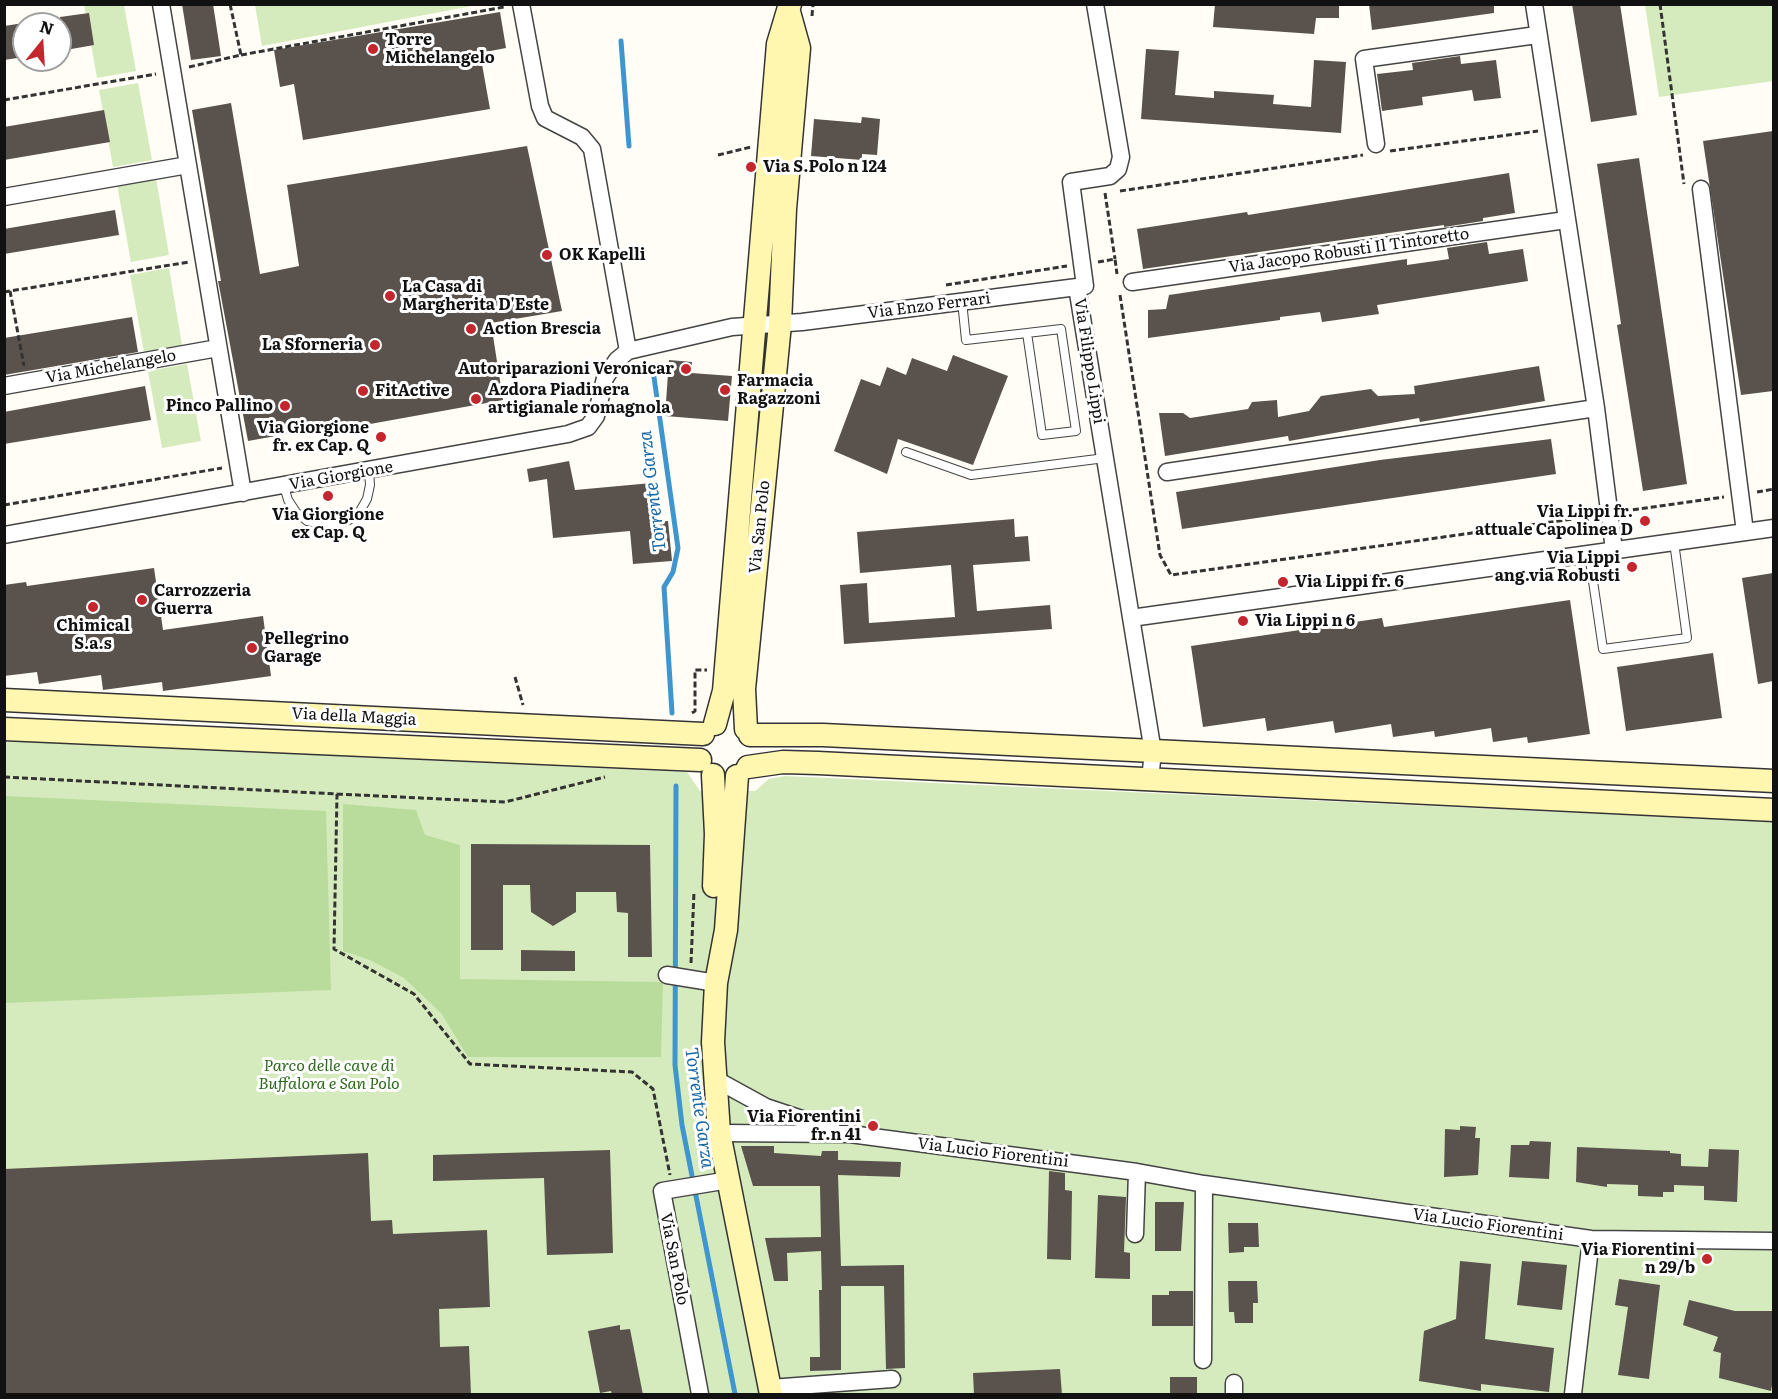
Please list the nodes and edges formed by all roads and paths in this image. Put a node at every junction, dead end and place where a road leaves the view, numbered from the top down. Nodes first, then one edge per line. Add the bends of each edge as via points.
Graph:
1 (161, 4) edge
2 (230, 4) edge
3 (1095, 4) edge
4 (1534, 4) edge
5 (514, 6) edge
6 (790, 8) edge
7 (1537, 35) junction
8 (241, 55) junction
9 (173, 71) junction
10 (4, 100) edge
11 (1539, 131) dead end
12 (756, 146) dead end
13 (1376, 150) junction
14 (718, 155) dead end
15 (188, 165) junction
16 (1701, 189) dead end
17 (4, 197) edge
18 (1566, 220) junction
19 (1115, 259) dead end
20 (194, 261) dead end
21 (1132, 282) dead end
22 (1077, 287) junction
23 (10, 291) junction
24 (4, 292) edge
25 (962, 301) junction
26 (756, 324) junction
27 (780, 324) junction
28 (1027, 333) junction
29 (219, 348) junction
30 (628, 351) junction
31 (27, 382) junction
32 (4, 386) edge
33 (1596, 408) junction
34 (906, 452) dead end
35 (1105, 458) junction
36 (238, 465) junction
37 (369, 471) junction
38 (1167, 472) dead end
39 (284, 486) junction
40 (243, 493) junction
41 (4, 505) edge
42 (1773, 528) edge
43 (1744, 532) junction
44 (4, 535) edge
45 (1674, 542) junction
46 (1614, 550) junction
47 (1589, 554) junction
48 (1131, 618) junction
49 (715, 671) dead end
50 (4, 700) edge
51 (701, 726) junction
52 (4, 729) edge
53 (748, 732) junction
54 (1153, 752) junction
55 (706, 767) junction
56 (742, 772) junction
57 (616, 774) dead end
58 (4, 777) edge
59 (1150, 779) junction
60 (1773, 782) edge
61 (337, 794) junction
62 (1773, 810) edge
63 (694, 886) dead end
64 (668, 975) dead end
65 (689, 978) junction
66 (716, 983) junction
67 (716, 1079) junction
68 (719, 1133) junction
69 (850, 1134) junction
70 (1137, 1172) junction
71 (729, 1180) junction
72 (1204, 1184) junction
73 (677, 1187) junction
74 (1135, 1234) dead end
75 (1591, 1239) junction
76 (1773, 1241) edge
77 (1203, 1360) dead end
78 (892, 1379) dead end
79 (770, 1391) edge
80 (700, 1395) edge
81 (1572, 1395) edge

1 - 9 street
2 - 8 path
3 - 22 street, Via Filippo Lippi via 1122,157 1118,169 1110,176 1071,182 1085,286
4 - 7 street
5 - 8 path
5 - 30 street via 545,118 582,137 592,149
6 - 26 street, Via San Polo via 777,44
6 - 27 street, Via San Polo via 799,48
7 - 13 street via 1364,59
7 - 18 street
8 - 9 path
9 - 10 path
9 - 15 street
11 - 13 path
12 - 14 path
13 - 19 path via 1104,193
15 - 17 street
15 - 29 street
16 - 43 street
18 - 21 street, Via Jacopo Robusti Il Tintoretto
18 - 33 street
20 - 23 path
22 - 25 street, Via Enzo Ferrari
22 - 35 street, Via Filippo Lippi
23 - 24 path
23 - 31 path
25 - 27 street, Via Enzo Ferrari
25 - 28 lane via 966,340
26 - 27 street
26 - 30 street
26 - 51 street, Via San Polo via 724,691
27 - 53 street, Via San Polo via 744,689
28 - 28 lane via 1042,435 1077,431 1061,328
29 - 31 street, Via Michelangelo
29 - 36 street
30 - 37 street, Via Giorgione via 609,370 596,416 588,427
31 - 32 street, Via Michelangelo
33 - 38 street
33 - 46 street
34 - 35 lane via 971,475
35 - 48 street, Via Filippo Lippi
36 - 40 street
36 - 41 path
37 - 39 street, Via Giorgione
37 - 39 lane via 370,485 364,505 349,520 335,525 321,525 296,512
39 - 40 street, Via Giorgione
40 - 44 street, Via Giorgione
42 - 43 street
43 - 45 street
45 - 46 street
45 - 47 lane via 1687,638 1602,649
46 - 47 street
47 - 48 street
48 - 54 street, Via Filippo Lippi
49 - 51 path via 695,670 694,711
50 - 51 street, Via della Maggia
51 - 53 street via 735,723
51 - 55 street, Via San Polo via 698,748
52 - 55 street, Via della Maggia
53 - 54 street
53 - 56 street, Via San Polo via 754,752
54 - 59 street, Via Filippo Lippi
54 - 60 street
55 - 56 street via 724,778
55 - 66 street, Via San Polo via 716,834 712,928
56 - 59 street via 783,762
56 - 66 street, Via San Polo via 726,930
57 - 61 path via 505,802
58 - 61 path
59 - 62 street
61 - 73 path via 334,949 414,994 470,1064 632,1072 653,1089
63 - 65 path
64 - 65 street
65 - 66 street
66 - 67 street, Via San Polo
67 - 68 street, Via San Polo
67 - 69 street, Via Lucio Fiorentini via 766,1107
68 - 69 street, Via Lucio Fiorentini
68 - 71 street, Via San Polo
69 - 70 street, Via Lucio Fiorentini
70 - 72 street, Via Lucio Fiorentini
70 - 74 street
71 - 73 street
71 - 79 street, Via San Polo
72 - 75 street, Via Lucio Fiorentini
72 - 77 street
73 - 80 street, Via San Polo via 662,1191
75 - 76 street, Via Lucio Fiorentini
75 - 81 street
78 - 79 street, Via San Polo

